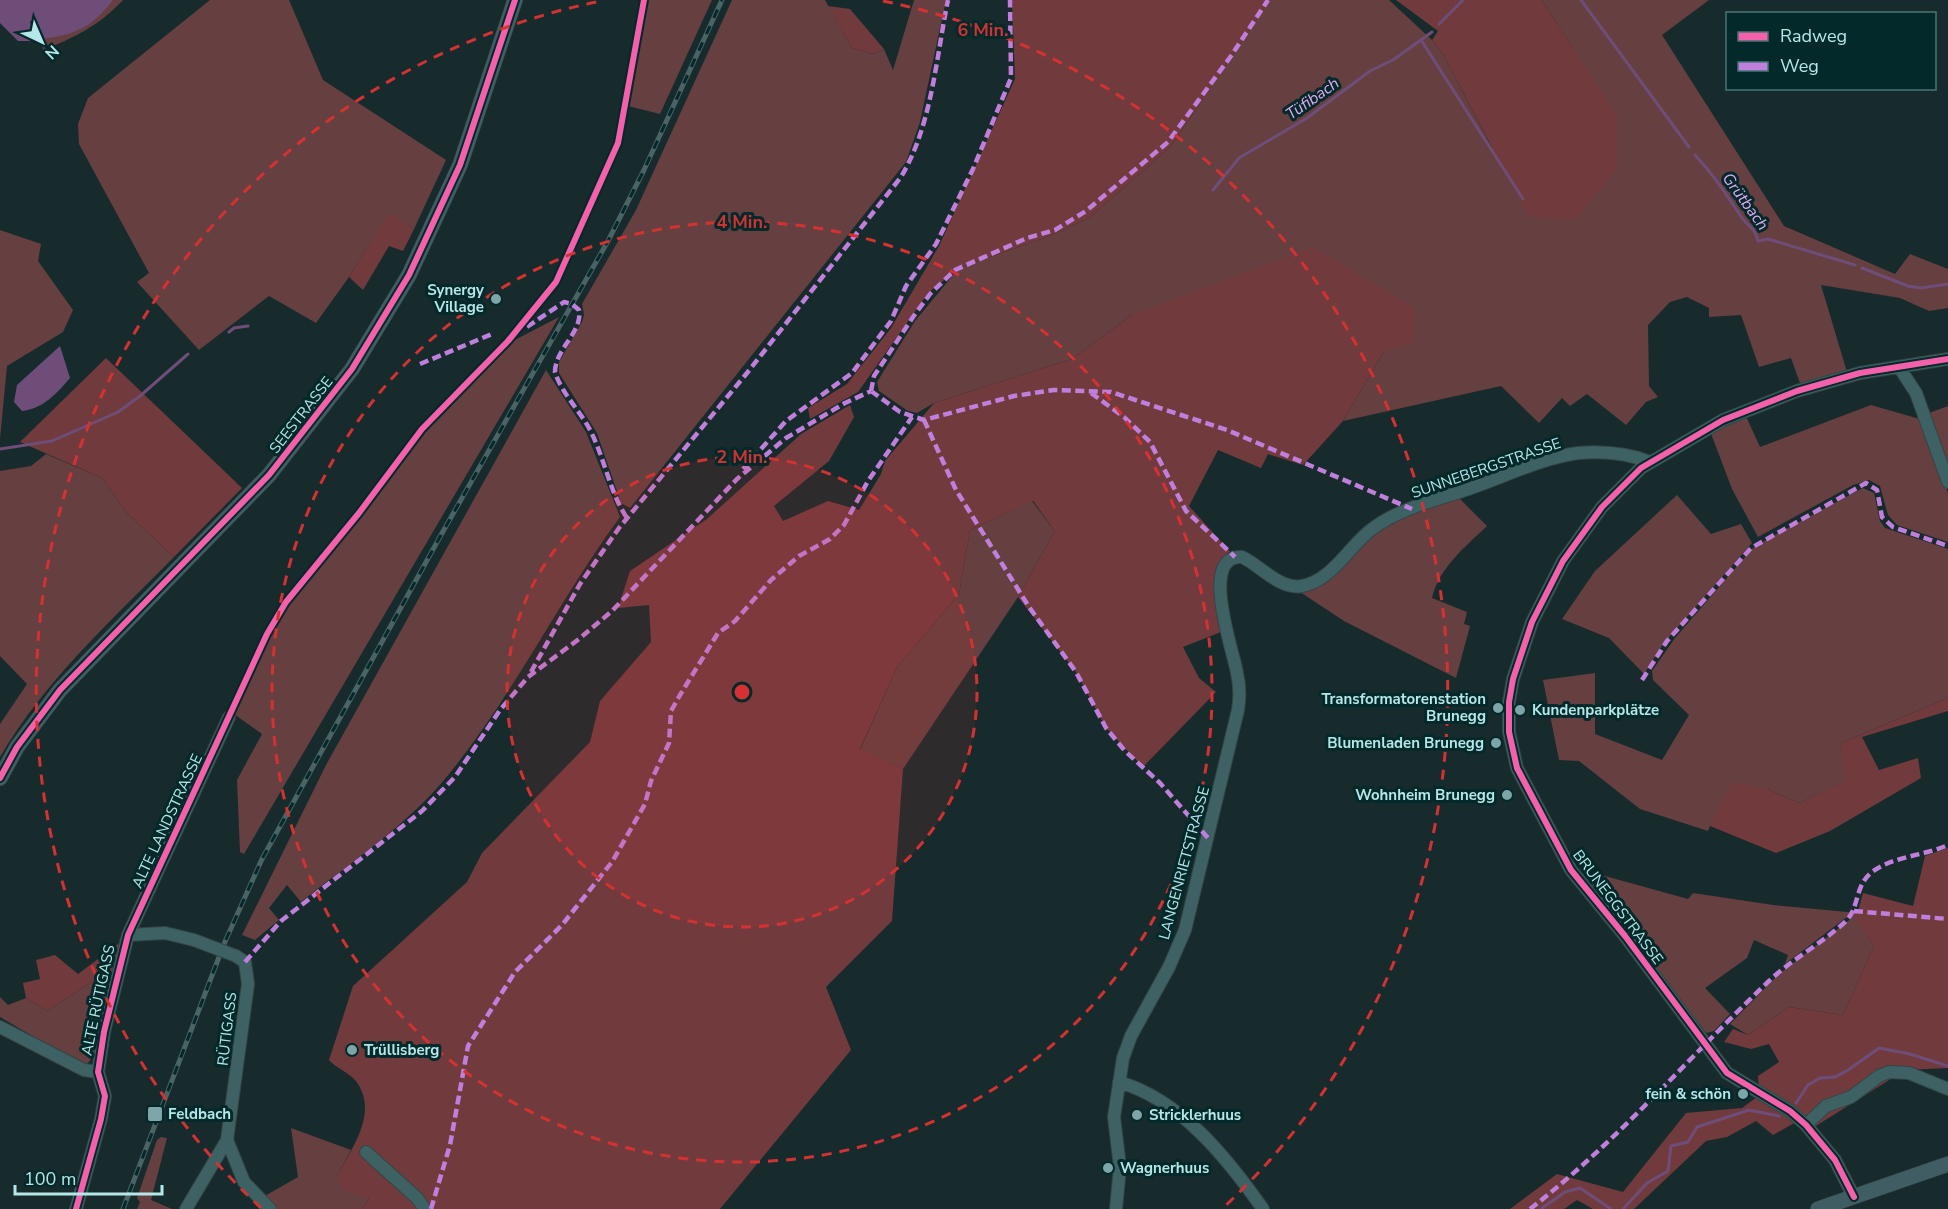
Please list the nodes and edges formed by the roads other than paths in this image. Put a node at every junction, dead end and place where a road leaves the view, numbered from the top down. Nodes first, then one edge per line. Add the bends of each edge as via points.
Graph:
1 (515, 0) edge
2 (1948, 359) edge
3 (1899, 367) junction
4 (1650, 462) junction
5 (1948, 482) edge
6 (1235, 557) joint
7 (229, 717) dead end
8 (0, 778) edge
9 (128, 935) junction
10 (0, 1027) edge
11 (98, 1072) junction
12 (1119, 1082) junction
13 (1948, 1089) edge
14 (1806, 1125) junction
15 (226, 1140) junction
16 (366, 1152) dead end
17 (235, 1164) junction
18 (1948, 1164) edge
19 (213, 1166) junction
20 (1846, 1202) edge
21 (76, 1209) edge
22 (186, 1209) edge
23 (270, 1209) edge
24 (425, 1209) edge
25 (1116, 1209) edge
26 (1263, 1209) edge
27 (1818, 1209) edge

1 - 8 main road, SEESTRASSE via 460,165 409,275 352,369 274,469 60,690 17,747
2 - 3 street
3 - 4 street via 1848,375 1782,396 1723,420
3 - 5 street via 1916,393
4 - 6 street, SUNNEBERGSTRASSE via 1625,454 1590,453 1532,465 1389,518 1365,534 1321,577 1304,586 1291,586 1245,558
4 - 14 street, BRUNEGGSTRASSE via 1617,490 1594,517 1563,561 1542,602 1513,679 1508,723 1512,750 1523,783 1571,870 1723,1068
6 - 12 street, LANGENRIETSTRASSE via 1224,569 1221,591 1223,619 1239,682 1237,718 1185,930 1127,1045
7 - 9 street, ALTE LANDSTRASSE
9 - 11 street, ALTE RÜTIGASS
9 - 15 street, RÜTIGASS, bridge via 165,933 194,940 245,962 248,984
10 - 11 street via 84,1070
11 - 21 street via 104,1107
12 - 25 street, LANGENRIETSTRASSE via 1114,1117 1120,1164
12 - 26 street via 1149,1092 1207,1139
13 - 14 street via 1909,1073 1889,1072 1851,1097 1829,1104
14 - 20 street, BRUNEGGSTRASSE via 1835,1160
15 - 17 street, RÜTIGASS
15 - 19 street
16 - 24 street
17 - 19 street
17 - 23 street, RÜTIGASS via 244,1182
18 - 20 main road
19 - 22 street
20 - 27 main road

